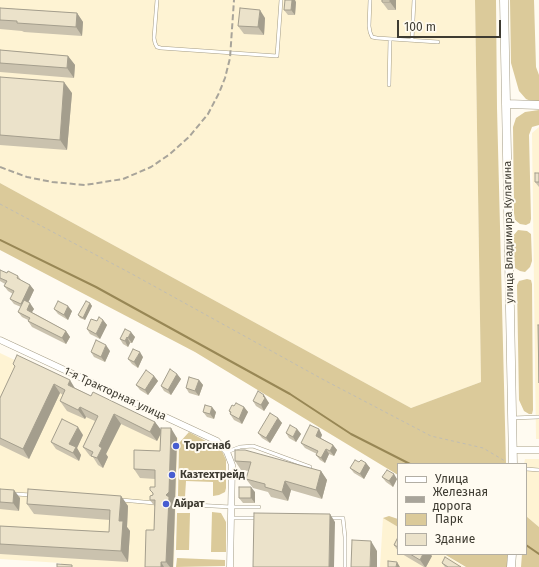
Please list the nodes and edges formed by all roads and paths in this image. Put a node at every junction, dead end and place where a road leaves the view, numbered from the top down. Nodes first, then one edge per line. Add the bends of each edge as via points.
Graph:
1 (157, 0) edge
2 (281, 0) edge
3 (370, 0) edge
4 (414, 0) edge
5 (504, 0) edge
6 (390, 39) junction
7 (412, 40) junction
8 (438, 42) dead end
9 (389, 85) dead end
10 (506, 104) junction
11 (539, 105) edge
12 (0, 204) edge
13 (0, 340) edge
14 (538, 417) edge
15 (512, 418) junction
16 (513, 450) junction
17 (539, 450) edge
18 (227, 452) junction
19 (509, 462) edge
20 (310, 467) edge
21 (527, 470) edge
22 (539, 470) edge
23 (8, 493) edge
24 (39, 495) edge
25 (118, 500) edge
26 (157, 503) edge
27 (176, 504) dead end
28 (259, 506) dead end
29 (231, 507) junction
30 (231, 518) junction
31 (261, 518) edge
32 (320, 518) edge
33 (512, 555) edge
34 (230, 567) edge
35 (345, 567) edge
36 (511, 567) edge

1 - 2 lane via 154,38 157,47 277,56
3 - 6 lane via 372,37
4 - 7 lane
5 - 10 street, улица Владимира Кулагина
6 - 7 lane
6 - 9 lane
7 - 8 lane
10 - 11 street
10 - 15 street, улица Владимира Кулагина
12 - 19 path via 431,436 483,448
13 - 18 street, 1-я Тракторная улица via 217,441
14 - 15 lane
15 - 16 street, улица Владимира Кулагина
16 - 17 street
16 - 19 street, улица Владимира Кулагина
18 - 20 lane via 240,446 253,446
18 - 29 street via 232,465
21 - 22 lane
23 - 24 lane
25 - 26 lane
27 - 29 lane
28 - 29 lane
29 - 30 street
30 - 31 lane
30 - 34 street
32 - 35 lane via 343,518
33 - 36 street

